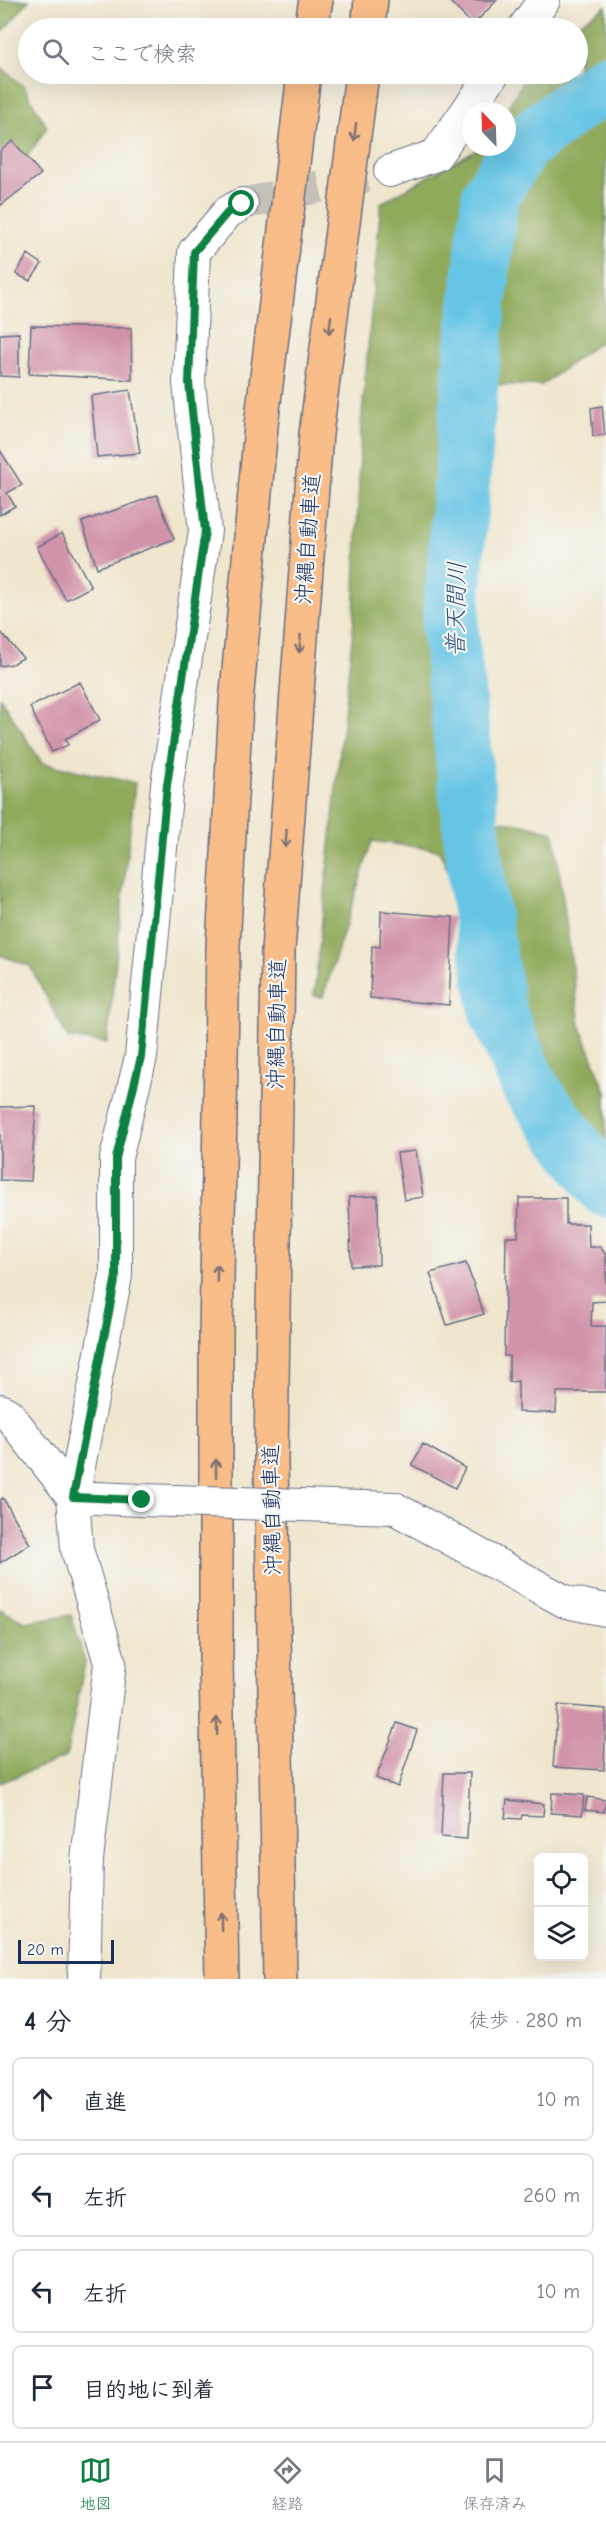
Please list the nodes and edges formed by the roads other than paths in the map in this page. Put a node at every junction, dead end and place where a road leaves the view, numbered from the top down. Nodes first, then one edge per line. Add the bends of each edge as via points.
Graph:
1 (316, 0) edge
2 (371, 0) edge
3 (544, 0) edge
4 (313, 18) edge
5 (369, 18) edge
6 (531, 18) edge
7 (303, 84) edge
8 (361, 84) edge
9 (486, 84) edge
10 (390, 171) tunnel mouth
11 (242, 204) tunnel mouth
12 (0, 1410) edge
13 (73, 1497) junction
14 (606, 1610) edge
15 (84, 1979) edge
16 (222, 1979) edge
17 (280, 1979) edge

1 - 4 highway
2 - 5 highway
3 - 6 street
16 -> 7 highway via 216,1661 216,1336 223,947 236,703 261,426
8 -> 17 highway, 沖縄自動車道 via 316,434 278,951 271,1461
9 - 10 street via 436,155
11 - 13 street via 228,212 194,252 189,383 205,531 167,785 141,1057 116,1158 116,1276
12 - 13 street via 8,1414
13 - 14 street, bridge via 394,1508 566,1602
13 - 15 street via 77,1549 110,1663 87,1860

